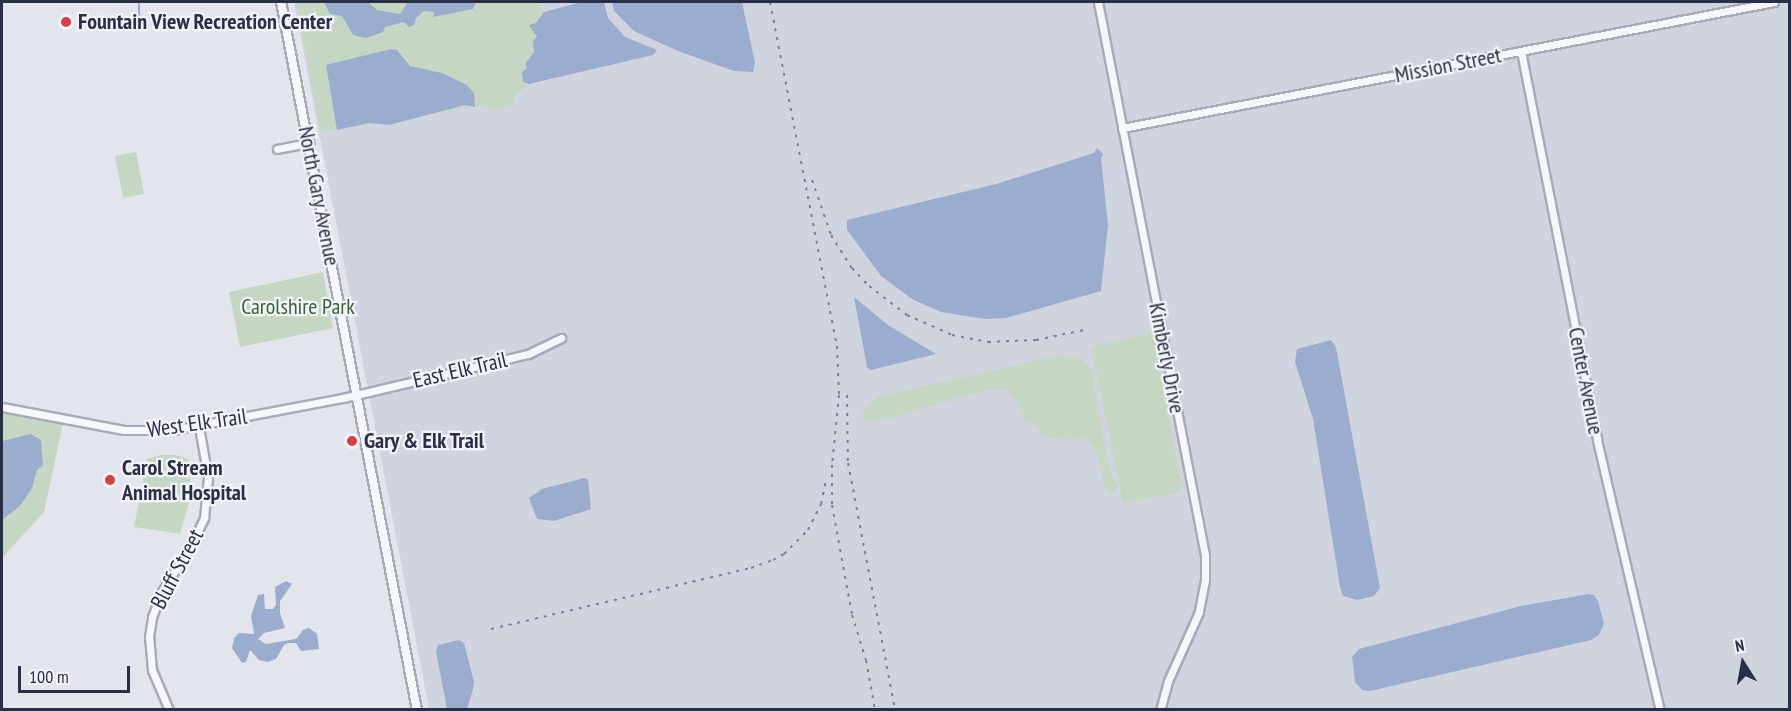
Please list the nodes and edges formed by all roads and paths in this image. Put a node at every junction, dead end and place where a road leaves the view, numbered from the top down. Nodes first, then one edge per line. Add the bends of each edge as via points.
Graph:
1 (281, 2) edge
2 (1098, 2) edge
3 (1774, 2) edge
4 (1521, 51) junction
5 (1122, 128) junction
6 (309, 143) junction
7 (277, 149) dead end
8 (561, 338) dead end
9 (357, 394) junction
10 (2, 407) edge
11 (199, 426) junction
12 (169, 710) edge
13 (417, 710) edge
14 (1160, 710) edge
15 (1660, 710) edge

1 - 6 street, North Gary Avenue
2 - 5 street, Kimberly Drive
3 - 4 street, Mission Street
4 - 5 street, Mission Street
4 - 15 street, Center Avenue via 1598,440
5 - 14 street, Kimberly Drive via 1205,555 1199,612 1168,681
6 - 7 street
6 - 9 street, North Gary Avenue
8 - 9 street, East Elk Trail via 528,354
9 - 11 street, West Elk Trail
9 - 13 street, North Gary Avenue
10 - 11 street, West Elk Trail via 124,430 158,432
11 - 12 street, Bluff Street via 208,478 204,518 161,593 149,637 152,670

